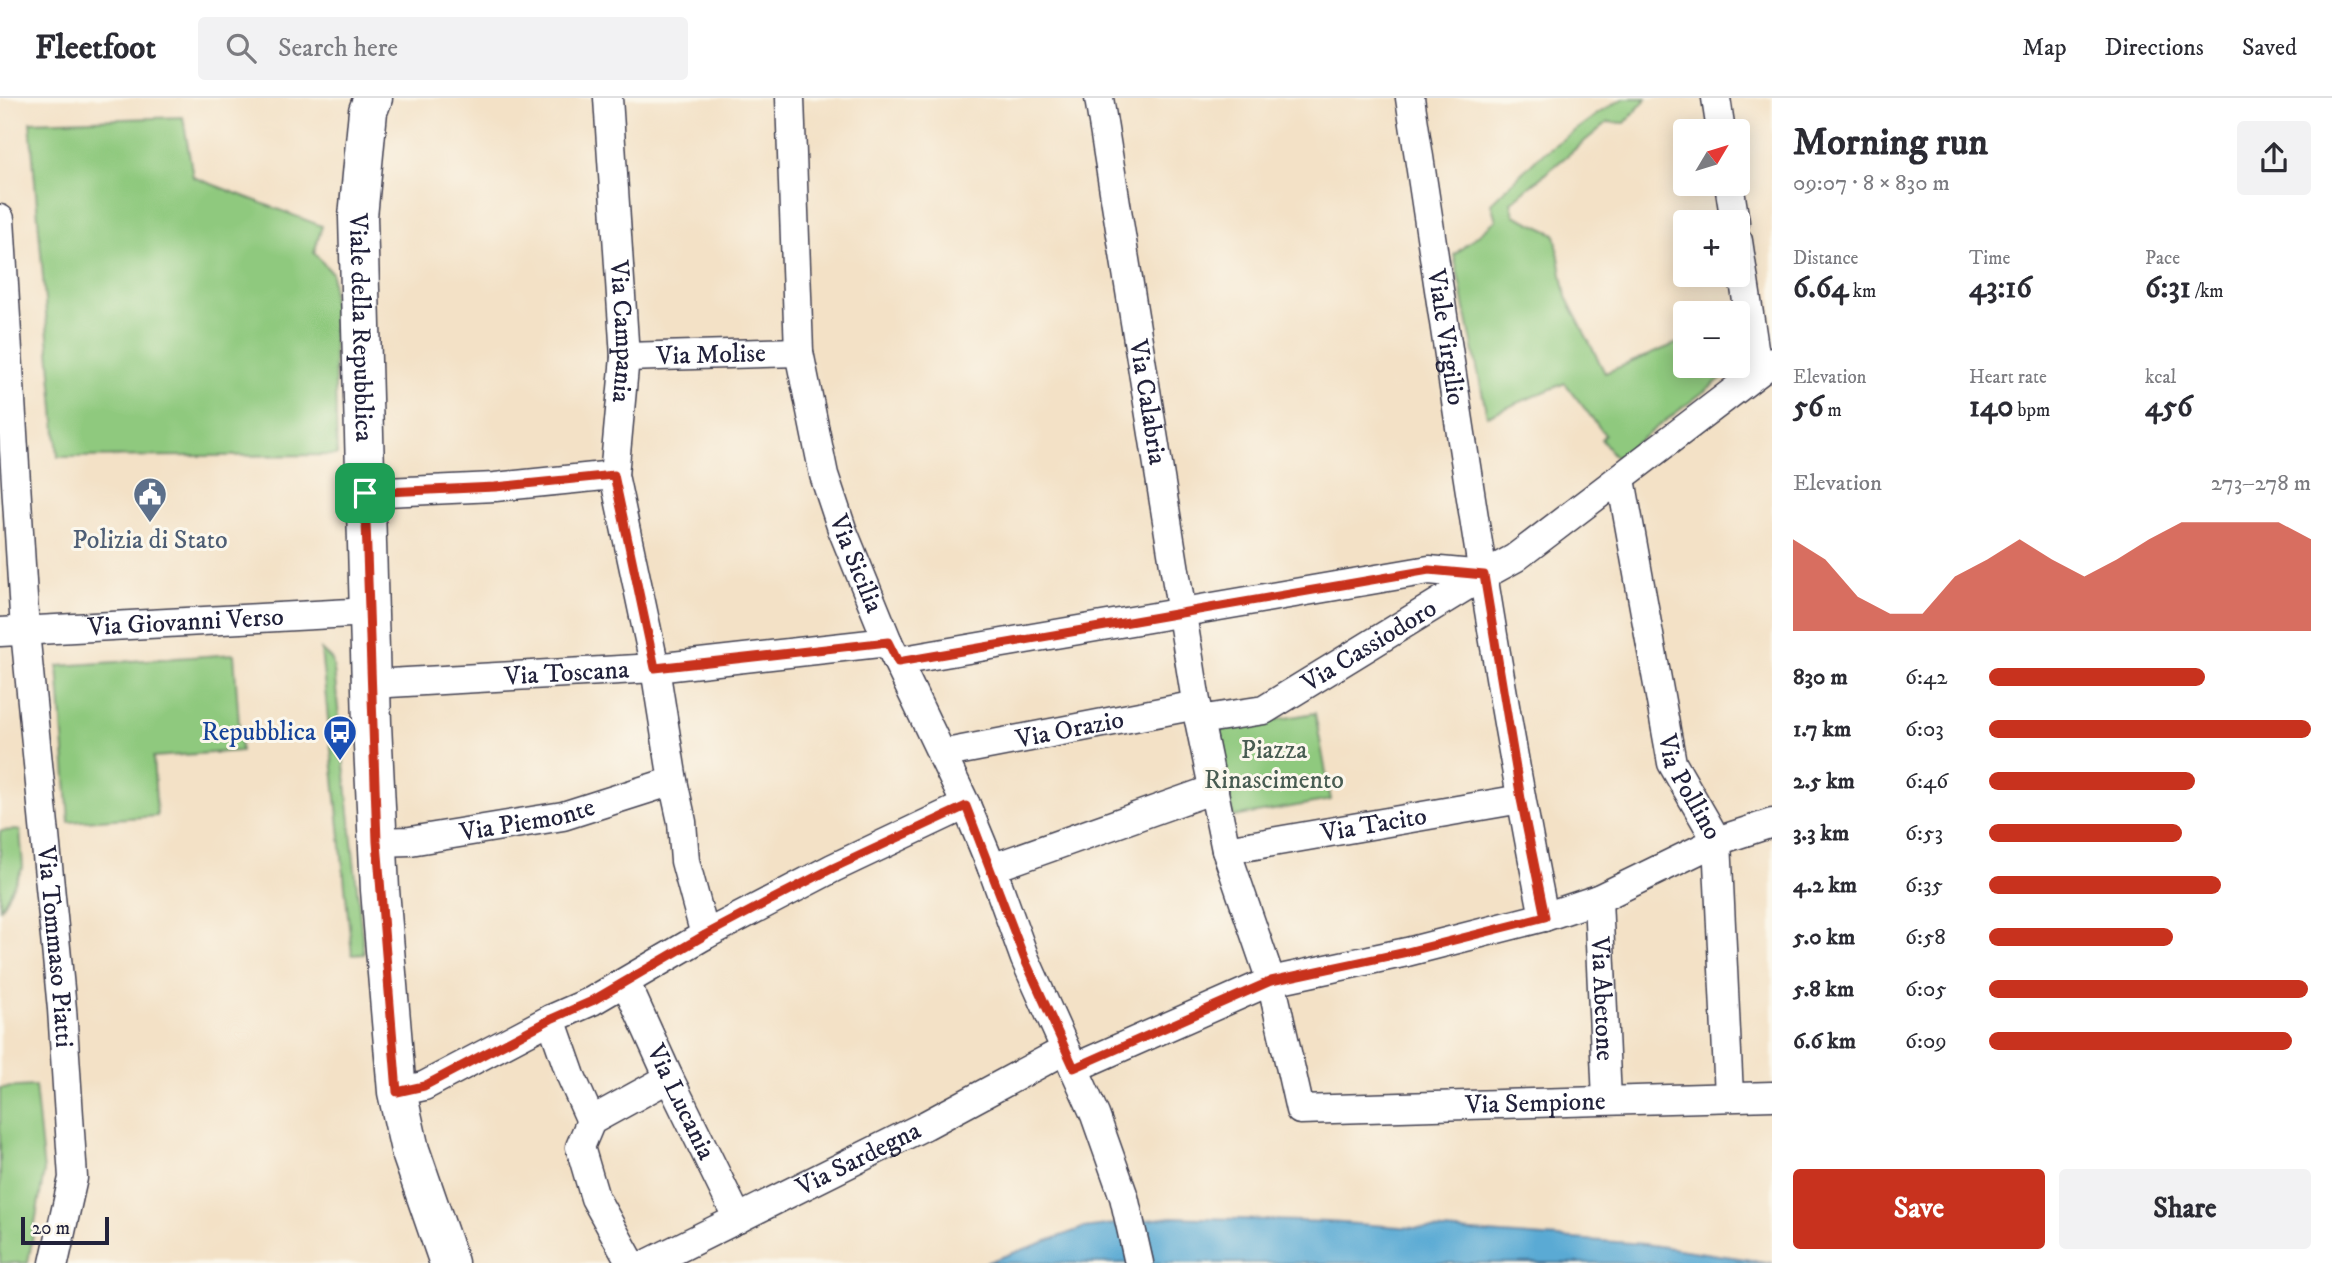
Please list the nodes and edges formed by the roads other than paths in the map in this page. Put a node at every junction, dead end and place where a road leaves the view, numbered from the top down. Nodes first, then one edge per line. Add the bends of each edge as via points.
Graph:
1 (608, 98) edge
2 (790, 98) edge
3 (1099, 98) edge
4 (1410, 98) edge
5 (1716, 98) edge
6 (366, 102) edge
7 (1719, 119) edge
8 (0, 219) edge
9 (1748, 287) edge
10 (799, 352) junction
11 (625, 357) junction
12 (1763, 358) edge
13 (614, 475) junction
14 (1621, 479) junction
15 (365, 493) junction
16 (1484, 575) junction
17 (369, 612) junction
18 (1182, 612) junction
19 (13, 631) edge
20 (893, 652) junction
21 (655, 668) junction
22 (371, 684) junction
23 (1198, 713) junction
24 (942, 754) junction
25 (673, 781) junction
26 (1214, 789) junction
27 (1521, 799) junction
28 (966, 806) junction
29 (1772, 823) edge
30 (1717, 841) junction
31 (377, 842) junction
32 (1226, 850) junction
33 (992, 868) junction
34 (1598, 898) junction
35 (1545, 917) junction
36 (705, 935) junction
37 (1271, 981) junction
38 (626, 983) junction
39 (551, 1019) junction
40 (1070, 1059) junction
41 (669, 1078) junction
42 (397, 1092) junction
43 (1729, 1096) junction
44 (1772, 1096) edge
45 (1607, 1100) junction
46 (591, 1121) junction
47 (738, 1219) junction
48 (54, 1263) edge
49 (449, 1263) edge
50 (631, 1263) edge
51 (649, 1263) edge
52 (1139, 1263) edge

1 - 11 street, Via Campania
2 - 10 street, Via Sicilia
3 - 18 street, Via Calabria
4 - 16 street, Viale Virgilio
5 - 7 street
6 - 15 main road, Viale della Repubblica via 358,217
8 - 19 street, Via Tommaso Piatti
9 - 12 street
10 - 11 street, Via Molise
10 - 20 street, Via Sicilia via 824,475
11 - 13 street, Via Campania
12 - 14 street
13 - 15 street
13 - 21 street, Via Campania
14 - 16 street via 1515,558
14 - 30 street, Via Pollino via 1672,763
15 - 17 main road, Viale della Repubblica
16 - 18 street, Via Cassiodoro via 1429,570
16 - 23 street, Via Cassiodoro via 1264,710
16 - 27 street, Viale Virgilio
17 - 19 street, Via Giovanni Verso
17 - 22 main road, Viale della Repubblica
18 - 20 street, Via Cassiodoro
18 - 23 street, Via Calabria
19 - 48 street, Via Tommaso Piatti via 61,996 73,1178
20 - 21 street, Via Toscana
20 - 24 street, Via Sicilia
21 - 22 street, Via Toscana
21 - 25 street, Via Campania
22 - 31 main road, Viale della Repubblica
23 - 24 street, Via Orazio
23 - 26 street
24 - 28 street, Via Sicilia
25 - 31 street, Via Piemonte via 563,816 410,841
25 - 36 street, Via Campania via 685,861
26 - 32 street
26 - 33 street
27 - 32 street, Via Tacito
27 - 35 street, Viale Virgilio
28 - 33 street, Via Sicilia
28 - 36 street
29 - 30 street, Via Sardegna
30 - 34 street, Via Sardegna
30 - 43 street, Via Pollino
31 - 42 main road, Viale della Repubblica
32 - 37 street
33 - 40 street, Via Sicilia via 1025,960
34 - 35 street, Via Sardegna
34 - 45 street, Via Abetone
35 - 37 street, Via Sardegna
36 - 38 street
37 - 40 street, Via Sardegna
37 - 45 street, Via Sempione via 1300,1110
38 - 39 street
38 - 41 street, Via Lucania
39 - 42 street via 424,1086
39 - 46 street
40 - 47 street, Via Sardegna
40 - 52 street, Via Sicilia via 1096,1115 1124,1197
41 - 46 street
41 - 47 street, Via Lucania
42 - 49 main road, Viale della Repubblica via 410,1150
43 - 44 street, Via Sempione
43 - 45 street, Via Sempione
46 - 50 street via 580,1146 595,1198
47 - 51 street, Via Sardegna

